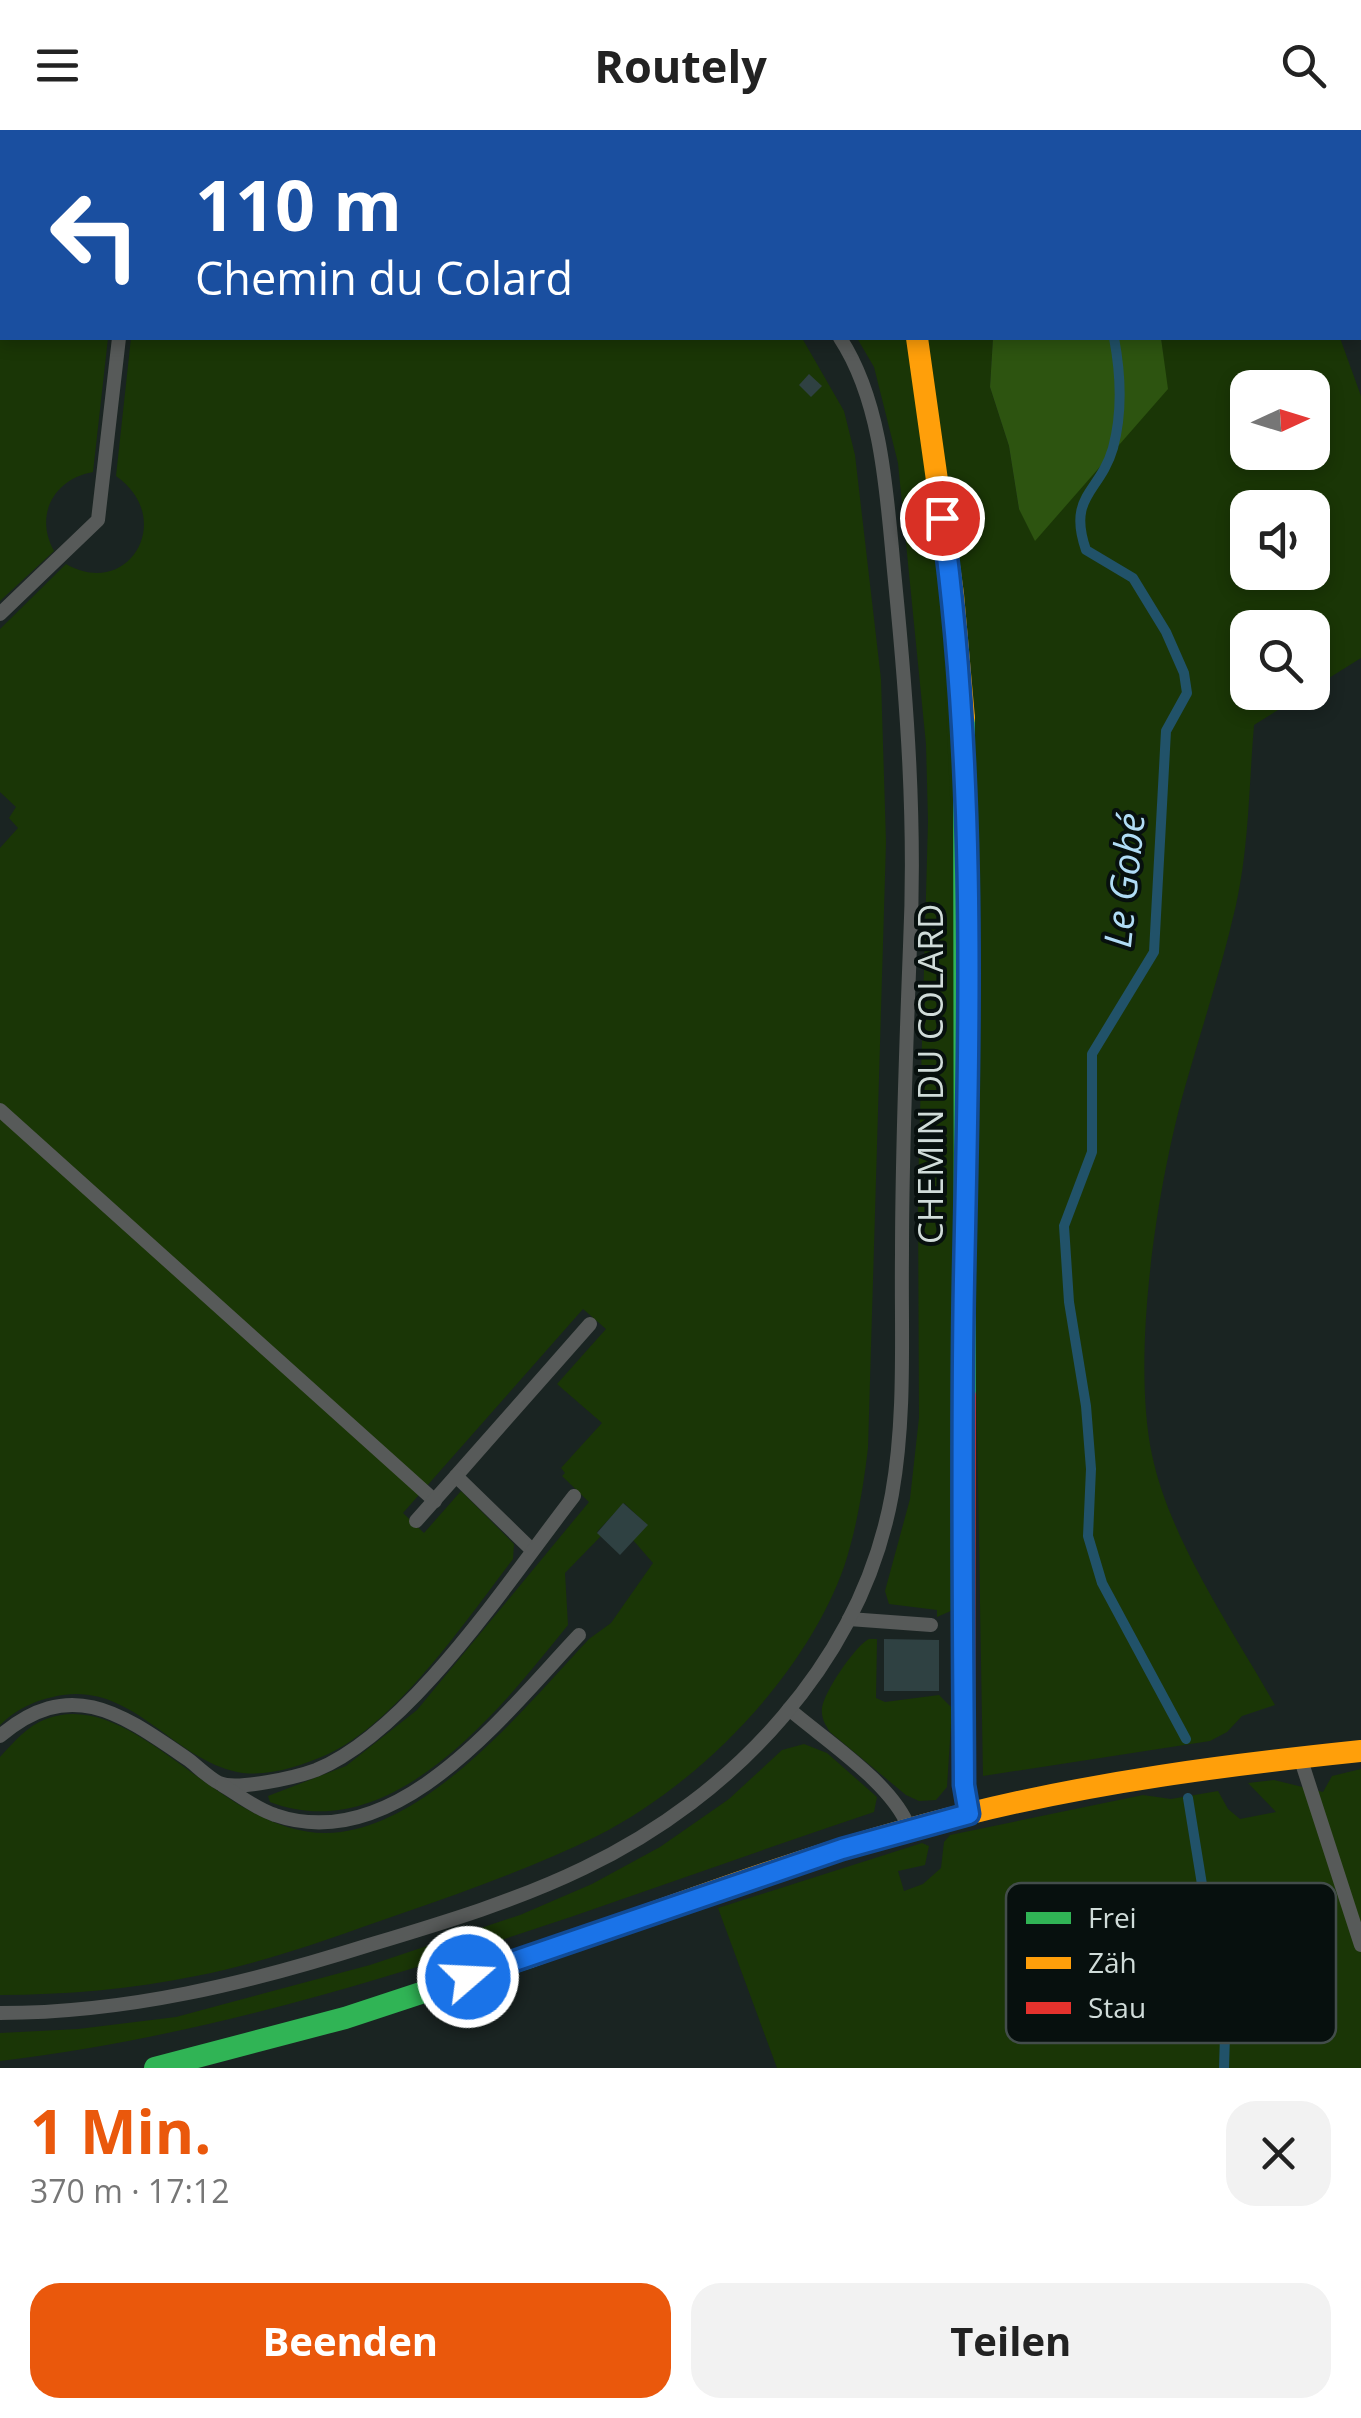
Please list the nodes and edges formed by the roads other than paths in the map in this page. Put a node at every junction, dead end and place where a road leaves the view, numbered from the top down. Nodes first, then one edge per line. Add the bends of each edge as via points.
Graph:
1 (119, 340) edge
2 (841, 340) edge
3 (917, 340) edge
4 (0, 614) edge
5 (0, 1110) edge
6 (590, 1324) dead end
7 (456, 1476) junction
8 (574, 1496) dead end
9 (435, 1501) junction
10 (416, 1521) dead end
11 (532, 1550) junction
12 (849, 1619) junction
13 (931, 1626) dead end
14 (578, 1634) dead end
15 (789, 1709) junction
16 (0, 1736) edge
17 (1361, 1751) edge
18 (1300, 1757) junction
19 (221, 1784) junction
20 (969, 1814) junction
21 (909, 1829) junction
22 (1361, 1944) edge
23 (0, 2013) edge
24 (155, 2068) edge

1 - 4 lane via 98,520
2 - 12 lane via 867,396 877,444 914,809 900,1410 892,1494
3 - 20 street, CHEMIN DU COLARD via 964,712
5 - 9 lane
6 - 7 lane
7 - 9 lane
7 - 11 lane
8 - 11 lane
9 - 10 lane
11 - 19 lane via 420,1692 360,1745 296,1777
12 - 13 lane
12 - 15 lane
14 - 19 lane via 472,1748 412,1794 365,1815 330,1823 295,1820 263,1810
15 - 21 lane via 902,1809
15 - 23 lane via 737,1767 673,1818 586,1868 500,1902 237,1984 160,2000
16 - 19 lane via 36,1710 91,1706 136,1723
17 - 18 street
18 - 20 street via 1078,1789
18 - 22 lane
20 - 21 street
21 - 24 street via 362,2014

